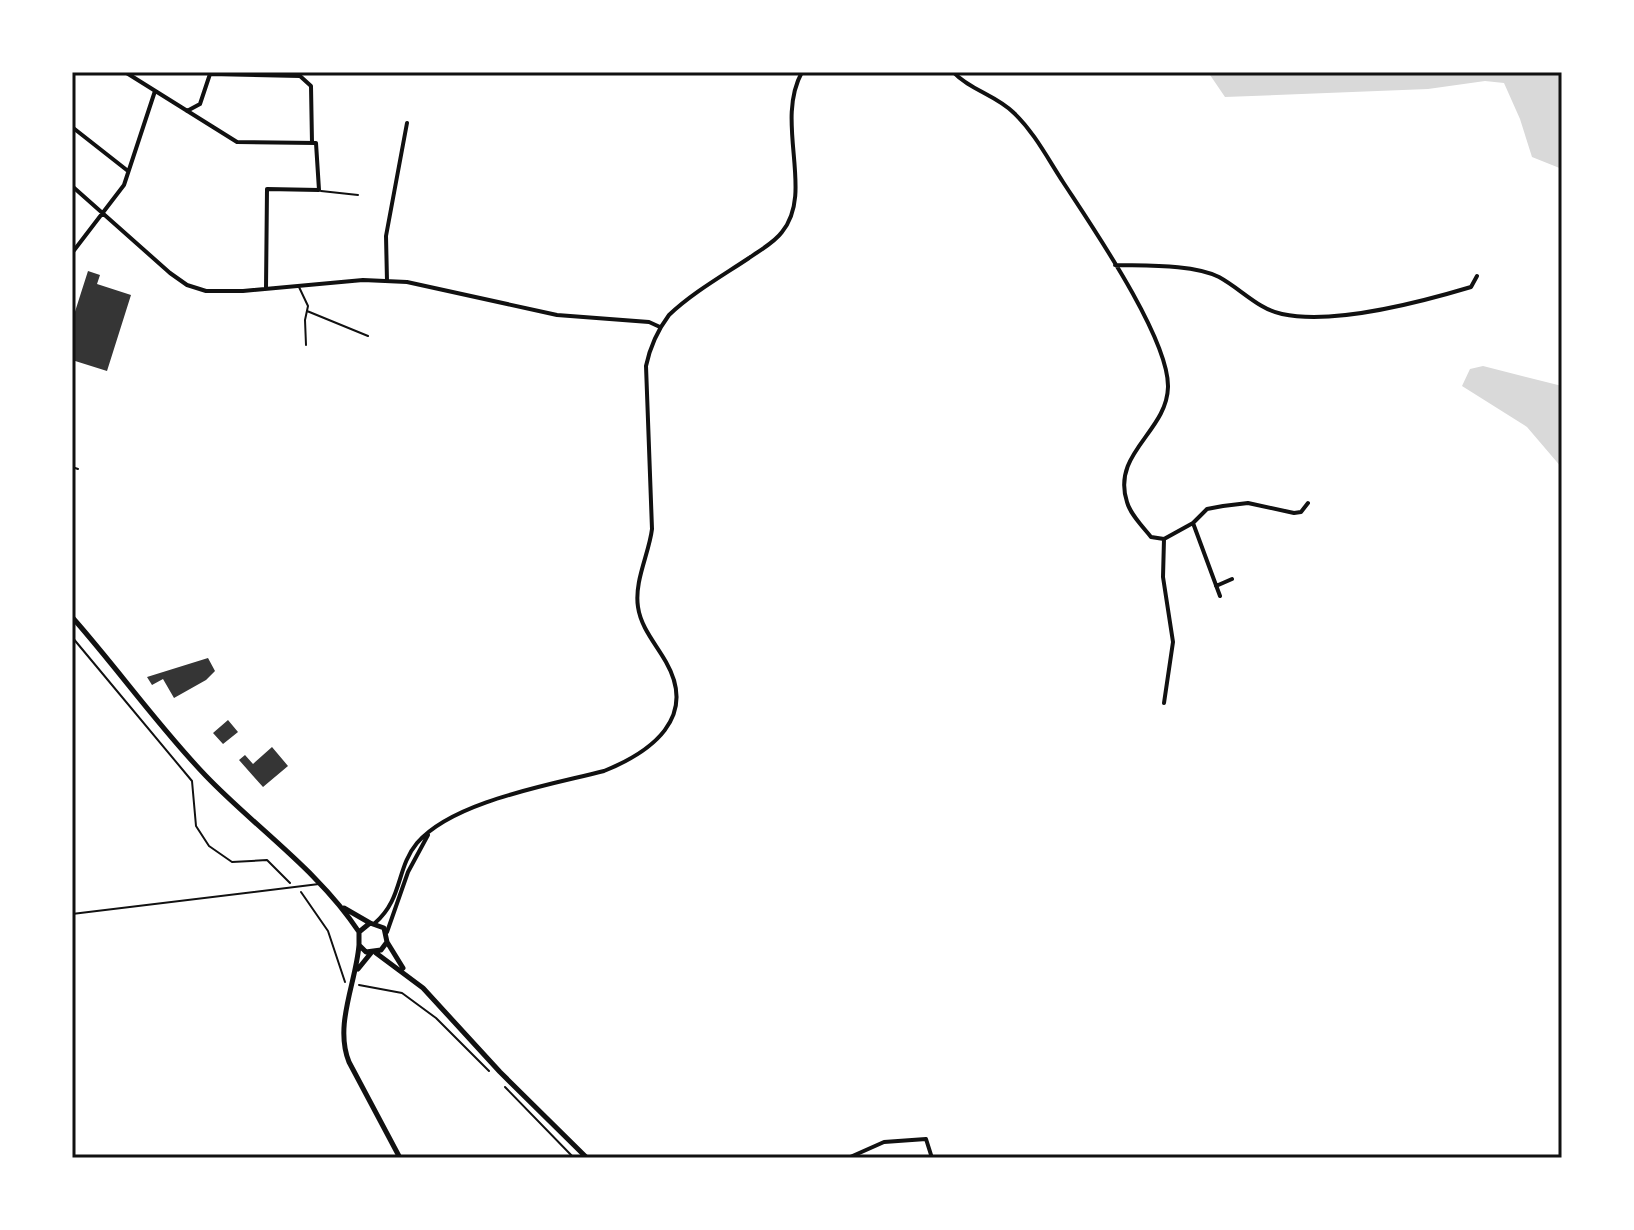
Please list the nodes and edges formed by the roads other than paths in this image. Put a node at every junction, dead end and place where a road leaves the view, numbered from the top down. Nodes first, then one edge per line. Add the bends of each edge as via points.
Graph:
1 (125, 72) edge
2 (802, 72) edge
3 (953, 72) edge
4 (155, 91) junction
5 (187, 111) junction
6 (407, 123) dead end
7 (72, 127) edge
8 (312, 143) junction
9 (128, 171) junction
10 (72, 186) edge
11 (319, 190) junction
12 (358, 195) dead end
13 (102, 214) junction
14 (72, 253) edge
15 (1115, 265) junction
16 (1477, 276) dead end
17 (387, 281) junction
18 (299, 286) junction
19 (266, 289) junction
20 (307, 311) junction
21 (660, 327) junction
22 (368, 336) dead end
23 (306, 345) dead end
24 (72, 467) edge
25 (78, 469) dead end
26 (1308, 503) dead end
27 (1193, 523) junction
28 (1164, 539) junction
29 (1232, 579) dead end
30 (1216, 586) junction
31 (1220, 596) dead end
32 (72, 617) edge
33 (1164, 703) dead end
34 (429, 833) junction
35 (320, 884) junction
36 (343, 908) junction
37 (72, 914) edge
38 (372, 923) junction
39 (359, 932) junction
40 (387, 932) junction
41 (387, 942) junction
42 (359, 945) junction
43 (374, 953) junction
44 (406, 972) junction
45 (356, 974) junction
46 (400, 1158) edge
47 (587, 1158) edge
48 (848, 1158) edge
49 (932, 1158) edge

1 - 4 street
2 - 21 street via 790,109 795,192 789,222 773,241 678,307
3 - 15 street via 1025,125
4 - 5 street
4 - 9 street
5 - 8 street via 237,142
5 - 8 street via 200,104 210,74 300,76 311,86
6 - 17 street via 386,236
7 - 9 street
8 - 11 street
9 - 13 street
10 - 13 street
11 - 12 lane
11 - 19 street via 267,189
13 - 14 street
13 - 19 street via 187,285 206,291
15 - 16 street via 1206,272 1263,307 1296,316 1370,312 1471,287
15 - 28 street via 1164,360 1168,387 1162,414 1132,452 1124,473 1127,503 1151,537
17 - 18 street
17 - 21 street via 557,315
18 - 19 street
18 - 20 lane
20 - 22 lane
20 - 23 lane
21 - 34 street via 646,366 652,529 638,604 644,626 674,678 673,716 660,738 624,763 463,809
24 - 25 lane
26 - 27 street via 1294,513 1248,503 1223,506 1207,509
27 - 28 street
27 - 30 street
28 - 33 street via 1163,577 1173,642
29 - 30 street
30 - 31 street
32 - 35 main road via 206,776
34 - 38 street via 411,852 392,905
34 - 40 street via 408,872
35 - 36 main road
35 - 37 lane
36 - 38 main road
36 - 39 main road
38 - 39 main road
38 - 40 main road
39 - 42 main road
40 - 41 main road
41 - 43 main road
41 - 44 main road
42 - 43 main road
42 - 45 main road
43 - 44 main road
43 - 45 main road
44 - 47 main road
45 - 46 main road via 343,1025 345,1053
48 - 49 street via 884,1142 926,1139

